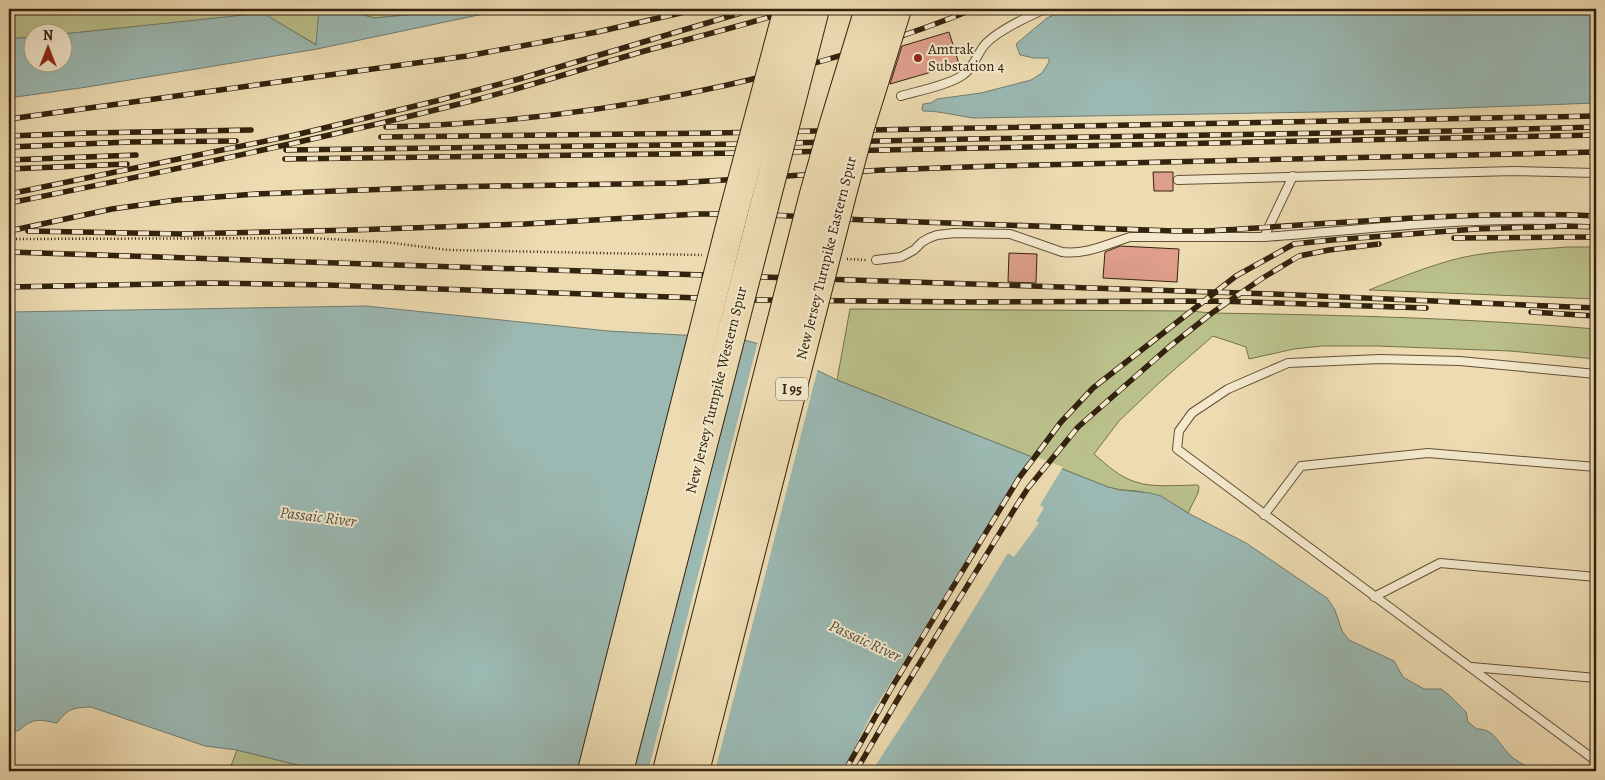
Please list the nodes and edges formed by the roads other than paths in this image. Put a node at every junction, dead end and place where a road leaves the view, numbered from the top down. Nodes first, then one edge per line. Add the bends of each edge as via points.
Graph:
1 (788, 9) edge
2 (815, 9) edge
3 (869, 9) edge
4 (897, 9) edge
5 (1045, 9) edge
6 (901, 96) dead end
7 (1596, 174) edge
8 (1294, 176) junction
9 (1178, 180) dead end
10 (1596, 222) edge
11 (1264, 237) junction
12 (876, 260) road end
13 (1596, 374) edge
14 (1596, 467) edge
15 (1264, 514) junction
16 (1596, 577) edge
17 (1374, 597) junction
18 (1472, 666) junction
19 (1596, 678) edge
20 (1596, 761) edge
21 (592, 771) edge
22 (619, 771) edge
23 (667, 771) edge
24 (695, 771) edge

1 - 21 highway, New Jersey Turnpike Western Spur, bridge
2 - 22 highway, New Jersey Turnpike Western Spur, bridge
3 - 23 highway, New Jersey Turnpike Eastern Spur / I 95, bridge via 814,194
4 - 24 highway, New Jersey Turnpike Eastern Spur / I 95, bridge via 844,185
5 - 6 lane via 992,38 982,48 970,70 961,77
7 - 8 lane via 1514,171
8 - 9 lane
8 - 11 lane
10 - 11 lane via 1497,219
11 - 12 lane via 1130,237 1081,253 1071,253 1010,234 955,233 928,238 902,257
13 - 15 lane via 1460,361 1288,362 1228,389 1192,413 1179,431 1177,450
14 - 15 lane via 1428,453 1301,466
15 - 17 lane
16 - 17 lane via 1440,563
17 - 18 lane
18 - 19 lane
18 - 20 lane

